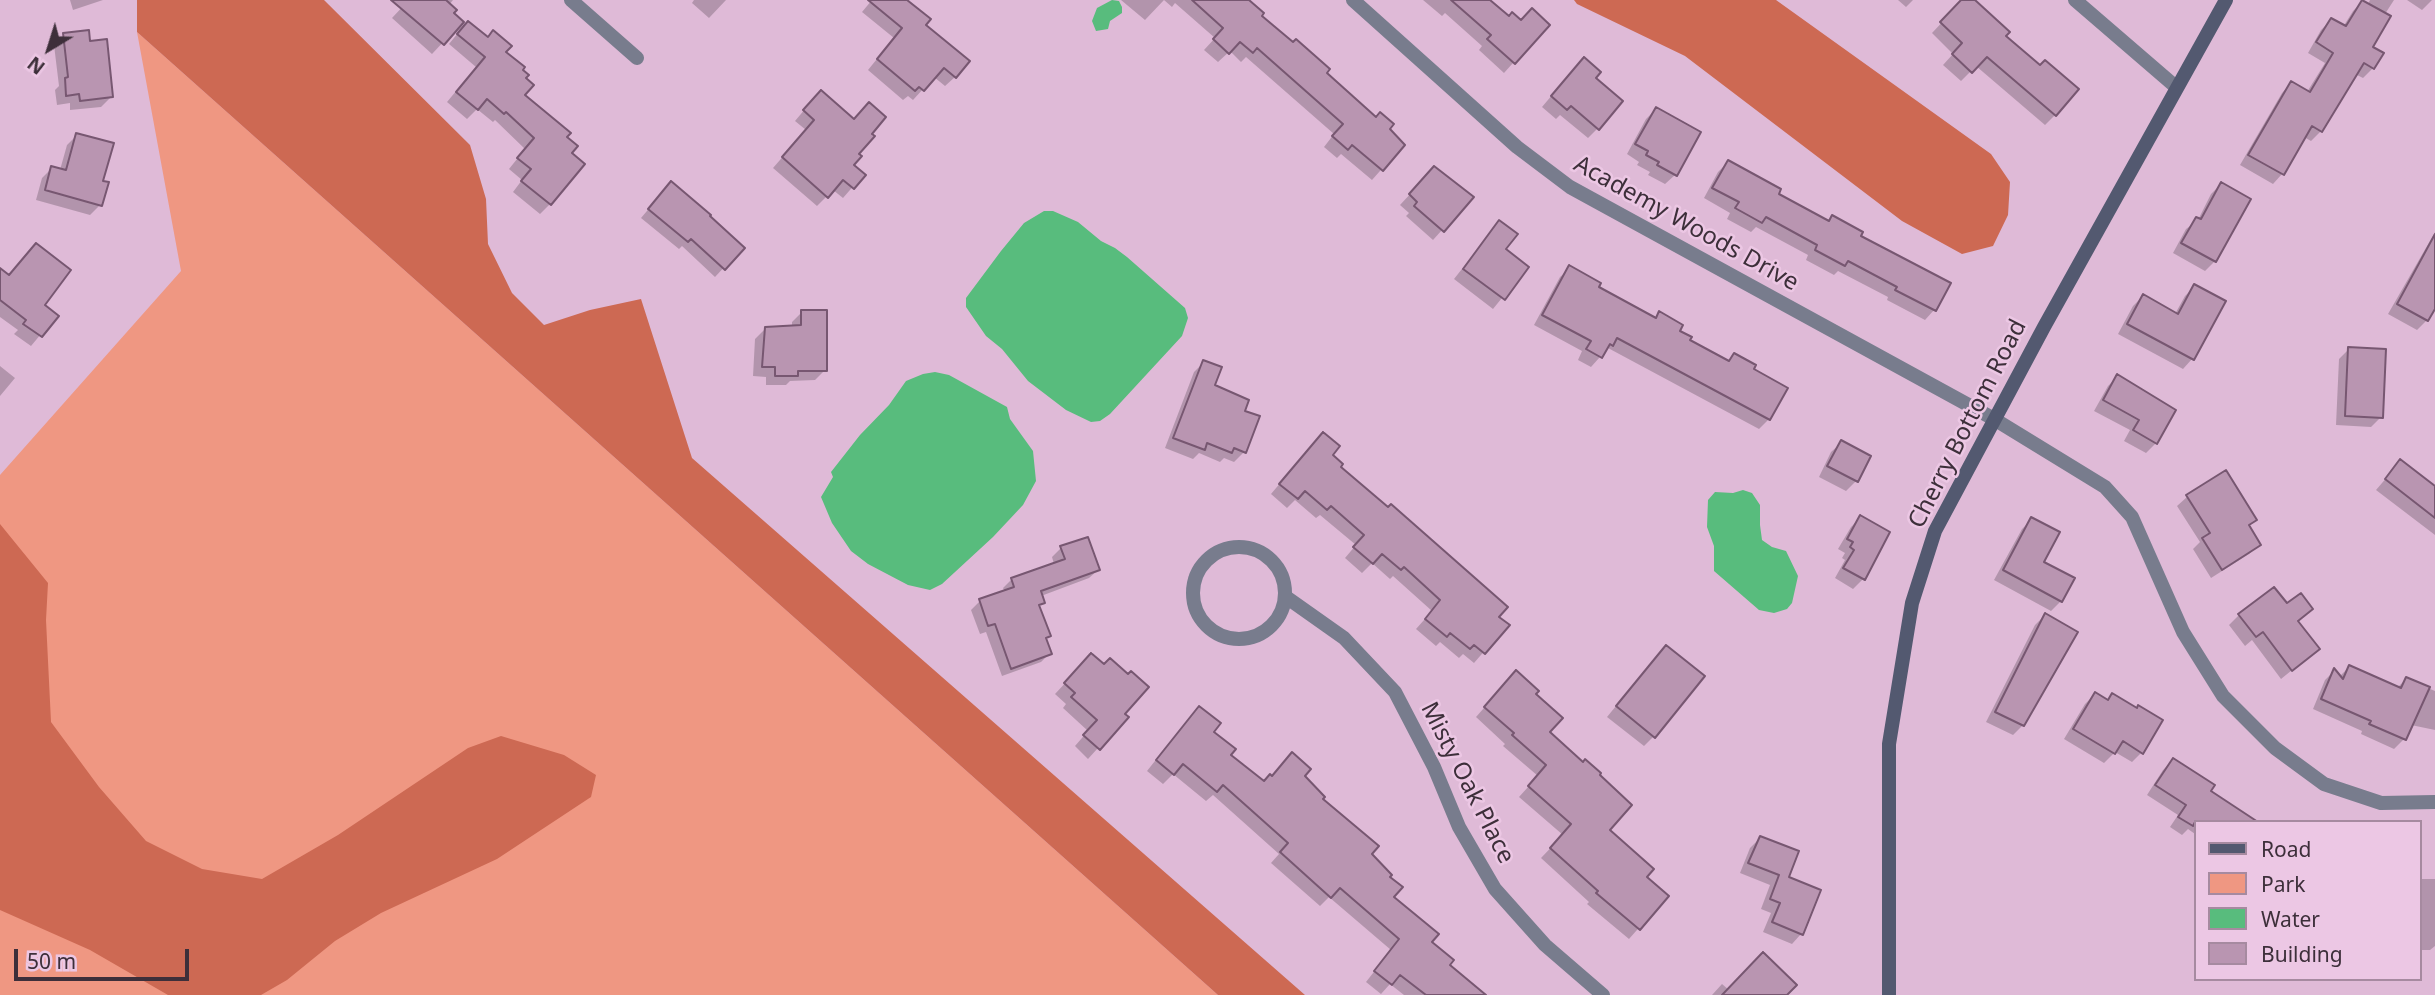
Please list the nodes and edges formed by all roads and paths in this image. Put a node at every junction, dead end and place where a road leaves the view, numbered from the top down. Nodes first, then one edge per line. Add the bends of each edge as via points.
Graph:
1 (571, 0) edge
2 (1353, 0) edge
3 (2075, 0) edge
4 (2226, 0) edge
5 (637, 58) dead end
6 (2176, 87) junction
7 (1994, 419) junction
8 (1286, 597) junction
9 (2435, 802) edge
10 (1603, 995) edge
11 (1889, 995) edge

1 - 5 street
2 - 7 street, Academy Woods Drive via 1517,147 1570,187
3 - 6 street
4 - 6 main road, Cherry Bottom Road
6 - 7 main road, Cherry Bottom Road
7 - 9 street, Academy Woods Drive via 2105,487 2132,517 2183,632 2210,677 2275,748 2324,784 2381,803
7 - 11 main road, Cherry Bottom Road via 1935,531 1912,603 1889,744
8 - 8 street via 1283,610 1267,631 1242,640 1229,639 1206,626 1198,615 1193,590 1202,565 1236,547 1249,548 1273,561
8 - 10 street, Misty Oak Place via 1344,638 1395,692 1459,827 1495,889 1545,945

